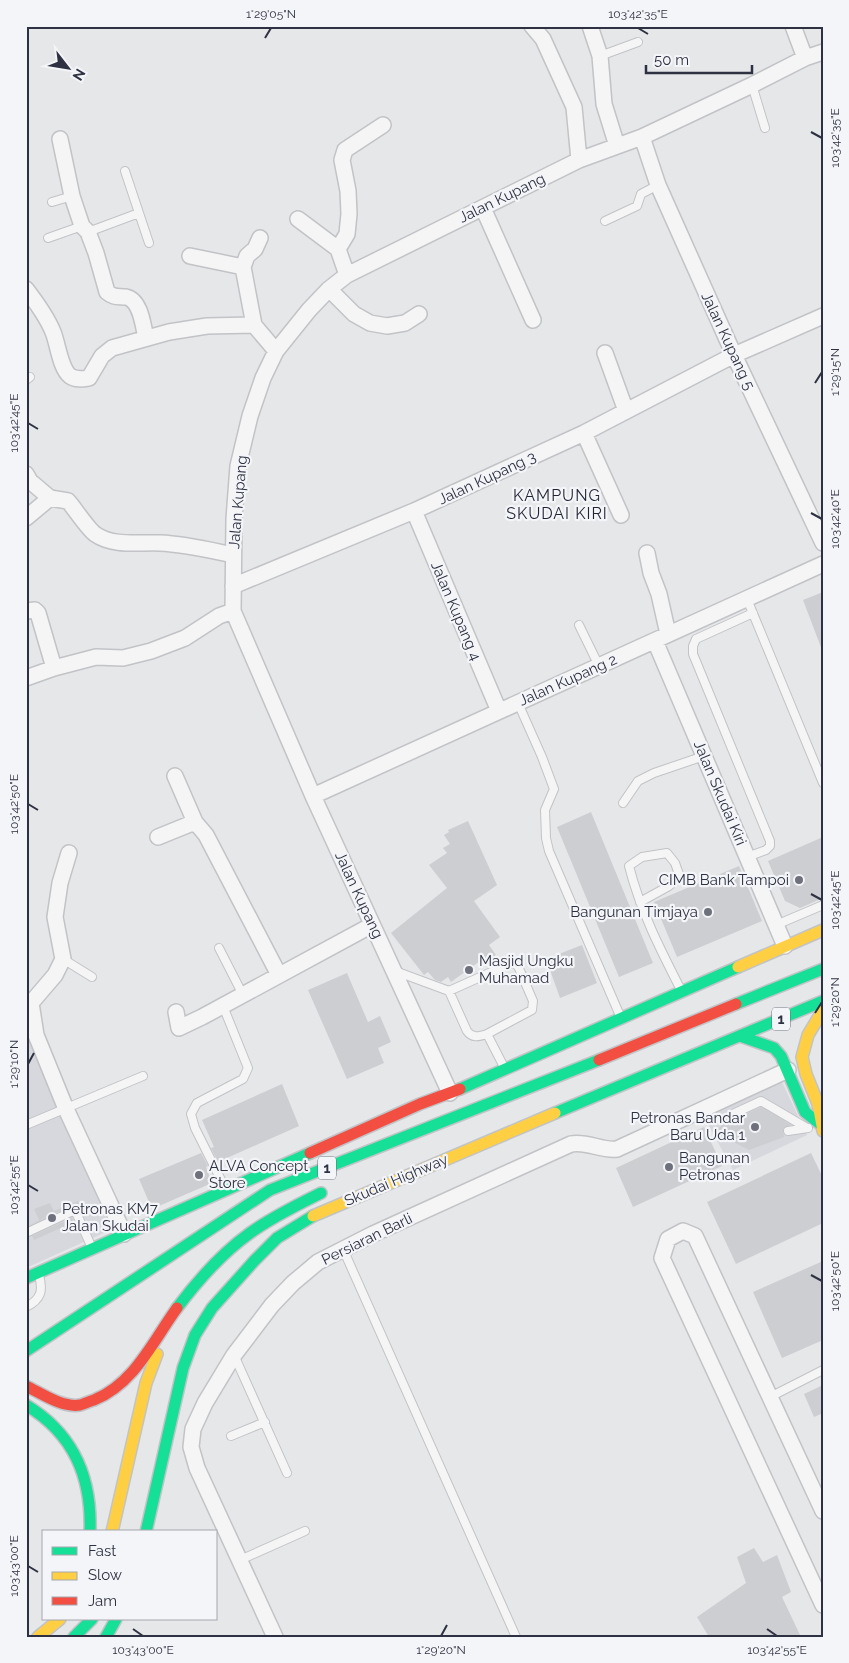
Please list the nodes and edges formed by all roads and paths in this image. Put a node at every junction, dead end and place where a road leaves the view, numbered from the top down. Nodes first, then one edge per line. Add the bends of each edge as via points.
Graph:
1 (532, 26) edge
2 (590, 26) edge
3 (793, 26) edge
4 (638, 42) dead end
5 (823, 52) edge
6 (600, 56) junction
7 (805, 58) junction
8 (752, 85) junction
9 (383, 125) dead end
10 (766, 128) dead end
11 (642, 137) junction
12 (60, 140) dead end
13 (617, 146) junction
14 (579, 160) junction
15 (126, 171) dead end
16 (658, 185) junction
17 (72, 196) junction
18 (52, 202) dead end
19 (482, 208) junction
20 (139, 213) junction
21 (298, 219) dead end
22 (605, 221) dead end
23 (85, 229) junction
24 (48, 238) dead end
25 (260, 238) dead end
26 (149, 243) dead end
27 (338, 248) junction
28 (190, 256) dead end
29 (243, 267) junction
30 (347, 275) junction
31 (26, 289) edge
32 (329, 289) junction
33 (419, 314) dead end
34 (823, 316) edge
35 (533, 320) dead end
36 (254, 325) junction
37 (146, 338) junction
38 (276, 351) junction
39 (605, 353) dead end
40 (734, 355) junction
41 (626, 411) junction
42 (584, 433) junction
43 (26, 474) edge
44 (50, 498) junction
45 (414, 511) junction
46 (621, 515) dead end
47 (26, 518) edge
48 (823, 542) edge
49 (648, 554) dead end
50 (233, 555) junction
51 (823, 564) edge
52 (232, 586) junction
53 (750, 606) junction
54 (233, 610) junction
55 (26, 611) edge
56 (579, 625) dead end
57 (662, 637) junction
58 (599, 666) junction
59 (54, 668) junction
60 (26, 678) edge
61 (518, 703) junction
62 (498, 711) junction
63 (704, 756) junction
64 (175, 776) dead end
65 (823, 783) edge
66 (313, 796) junction
67 (623, 804) dead end
68 (195, 822) junction
69 (158, 837) dead end
70 (69, 853) dead end
71 (747, 857) junction
72 (640, 902) junction
73 (823, 904) edge
74 (372, 925) junction
75 (776, 925) junction
76 (823, 930) edge
77 (785, 946) junction
78 (219, 948) dead end
79 (62, 959) junction
80 (823, 969) edge
81 (394, 971) junction
82 (279, 975) junction
83 (92, 977) dead end
84 (449, 991) junction
85 (682, 992) junction
86 (243, 995) junction
87 (823, 1001) edge
88 (223, 1006) junction
89 (823, 1010) edge
90 (176, 1012) dead end
91 (621, 1018) junction
92 (487, 1034) junction
93 (740, 1036) junction
94 (505, 1069) junction
95 (788, 1070) junction
96 (143, 1076) dead end
97 (550, 1081) junction
98 (450, 1093) junction
99 (724, 1100) junction
100 (520, 1104) dead end
101 (66, 1109) junction
102 (26, 1125) edge
103 (807, 1128) junction
104 (821, 1128) edge
105 (788, 1131) dead end
106 (226, 1190) junction
107 (328, 1190) dead end
108 (26, 1233) edge
109 (124, 1234) junction
110 (92, 1248) junction
111 (343, 1250) junction
112 (38, 1273) junction
113 (26, 1277) edge
114 (26, 1307) edge
115 (173, 1314) junction
116 (26, 1351) edge
117 (234, 1356) junction
118 (823, 1370) edge
119 (26, 1386) edge
120 (770, 1397) junction
121 (26, 1405) edge
122 (265, 1422) junction
123 (231, 1436) dead end
124 (287, 1473) dead end
125 (823, 1511) edge
126 (90, 1530) edge
127 (112, 1530) edge
128 (146, 1530) edge
129 (305, 1531) dead end
130 (240, 1560) junction
131 (823, 1605) edge
132 (43, 1620) edge
133 (59, 1620) edge
134 (91, 1620) edge
135 (115, 1620) edge
136 (26, 1632) edge
137 (38, 1637) edge
138 (74, 1637) edge
139 (106, 1637) edge
140 (275, 1637) edge
141 (516, 1637) edge

1 - 14 street via 543,39 574,107
2 - 6 street
3 - 7 street
4 - 6 lane
5 - 7 street, Jalan Kupang
6 - 13 street via 604,104
7 - 8 street, Jalan Kupang
8 - 10 lane
8 - 11 street, Jalan Kupang
9 - 27 street via 345,150 342,160 349,214 347,234
11 - 13 street, Jalan Kupang
11 - 16 street, Jalan Kupang 5
12 - 17 street
13 - 14 street, Jalan Kupang
14 - 19 street, Jalan Kupang
15 - 20 lane
16 - 22 lane via 641,194 637,206
16 - 40 street, Jalan Kupang 5
17 - 18 lane
17 - 23 street
19 - 30 street, Jalan Kupang
19 - 35 street
20 - 23 lane
20 - 26 lane
21 - 27 street
23 - 24 lane
23 - 37 street via 107,292 116,298 126,297 133,301
25 - 29 street
27 - 30 street
28 - 29 street
29 - 36 street
30 - 32 street, Jalan Kupang
31 - 37 street via 53,332 65,370 75,379 89,378 102,356 112,348
32 - 33 street via 354,314 370,322 388,326 405,323
32 - 38 street, Jalan Kupang
34 - 40 street, Jalan Kupang 3
36 - 37 street via 207,326
36 - 38 street
38 - 50 street, Jalan Kupang via 250,416 238,466
39 - 41 street
40 - 41 street, Jalan Kupang 3
40 - 48 street, Jalan Kupang 5
41 - 42 street, Jalan Kupang 3
42 - 45 street, Jalan Kupang 3
42 - 46 street
43 - 44 street
44 - 47 street
44 - 50 street via 68,501 95,534 113,541 160,543
45 - 52 street, Jalan Kupang 3
45 - 62 street, Jalan Kupang 4
49 - 57 street, Jalan Skudai Kiri via 650,573 659,594
50 - 52 street, Jalan Kupang
51 - 53 street, Jalan Kupang 2
52 - 54 street, Jalan Kupang
53 - 57 street, Jalan Kupang 2
53 - 65 lane
53 - 71 lane via 696,640 693,646 693,654 770,841 766,850
54 - 59 street via 185,638 151,651 123,658 96,657
54 - 66 street, Jalan Kupang
55 - 59 street via 38,613
56 - 58 lane
57 - 58 street, Jalan Kupang 2
57 - 63 street, Jalan Skudai Kiri
58 - 61 street, Jalan Kupang 2
59 - 60 street
61 - 62 street, Jalan Kupang 2
61 - 91 lane via 554,790 545,810 549,851
62 - 66 street, Jalan Kupang 2
63 - 67 lane via 638,781
63 - 71 street, Jalan Skudai Kiri
64 - 68 street
66 - 74 street, Jalan Kupang
68 - 69 street
68 - 82 street via 206,834
70 - 79 street via 60,883 56,917
71 - 75 street, Jalan Skudai Kiri
72 - 72 lane via 630,866 642,857 667,853 680,877
72 - 85 lane
73 - 75 lane
74 - 81 street, Jalan Kupang
74 - 82 street
75 - 77 street, Jalan Skudai Kiri
76 - 77 main road
77 - 85 main road
78 - 86 lane
79 - 83 lane
79 - 101 street via 55,975 31,1003 36,1036
80 - 97 main road, 1
81 - 84 lane
81 - 98 street, Jalan Kupang
82 - 86 street
84 - 92 lane via 470,1035
84 - 92 lane via 507,964 518,966 533,1000 532,1010
85 - 91 main road
86 - 88 street
87 - 93 main road, Skudai Highway / 1
88 - 90 street via 179,1028
88 - 106 lane via 248,1068 243,1079 197,1103 191,1114
89 - 104 main road via 808,1035 802,1063 818,1105
91 - 94 main road
92 - 94 lane
93 - 95 main road via 774,1048
93 - 128 main road, Skudai Highway / 1 via 319,1212 277,1238 212,1308 195,1335 183,1368
94 - 98 main road
95 - 99 street, Persiaran Barli
95 - 104 main road via 805,1112
96 - 101 lane
97 - 100 main road
97 - 116 main road, 1 via 270,1190
98 - 106 main road
99 - 103 lane via 736,1114 761,1101
99 - 111 street, Persiaran Barli via 617,1148 609,1150 582,1142 571,1144
101 - 102 lane
101 - 109 street
103 - 104 lane
103 - 105 lane
106 - 109 main road
107 - 115 main road via 273,1217 232,1247
108 - 110 lane via 75,1210
109 - 110 main road
110 - 112 main road
111 - 117 street, Persiaran Barli via 318,1262 293,1283 272,1305
111 - 141 lane
112 - 113 main road
112 - 114 lane via 42,1287 39,1296
115 - 119 main road via 132,1373 119,1387 102,1397 79,1405 58,1401
115 - 127 main road via 146,1383
117 - 122 lane
117 - 130 street, Persiaran Barli via 205,1403 193,1429 191,1447
118 - 120 lane
120 - 125 street
120 - 131 street via 695,1236 683,1231 668,1240 662,1258
121 - 126 main road via 39,1412 60,1432 80,1461 90,1492
122 - 123 lane
122 - 124 lane
129 - 130 lane
130 - 140 street, Persiaran Barli
132 - 136 main road
133 - 137 main road
134 - 138 main road
135 - 139 main road

